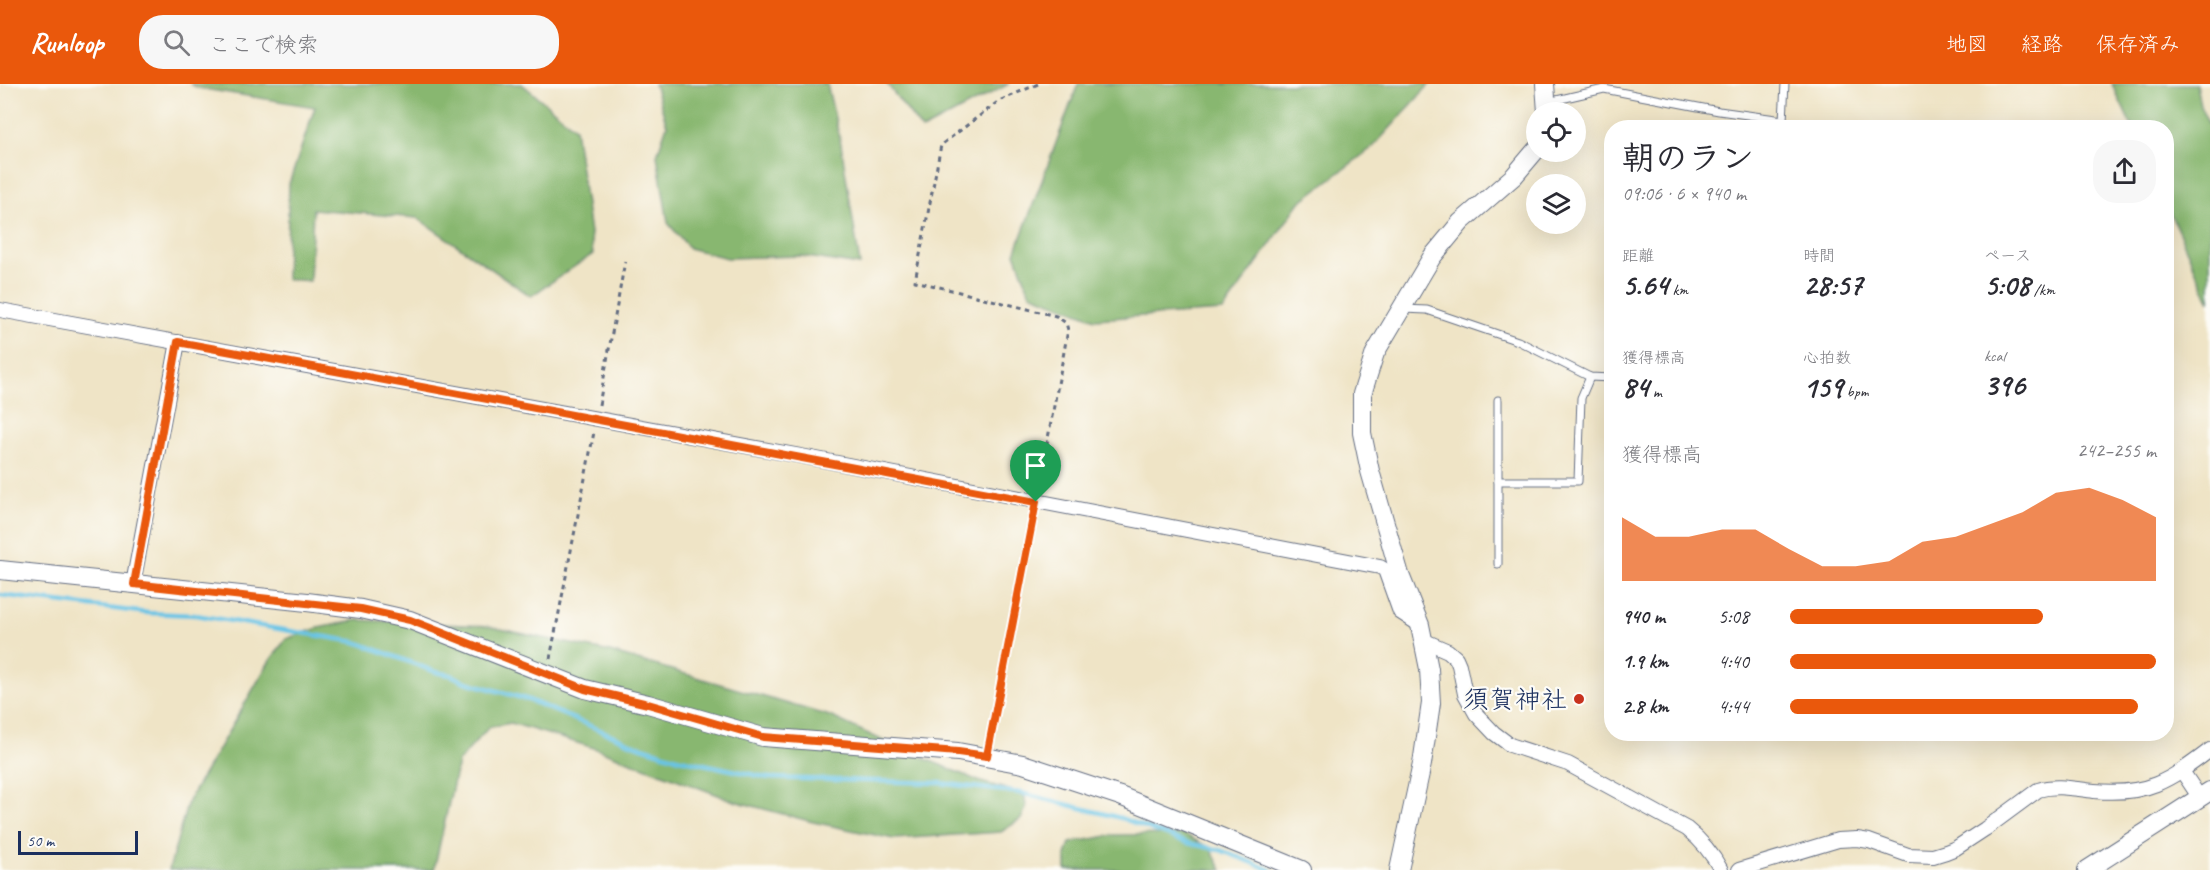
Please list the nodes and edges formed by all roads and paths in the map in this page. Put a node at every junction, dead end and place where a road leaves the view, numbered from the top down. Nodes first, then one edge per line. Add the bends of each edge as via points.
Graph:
1 (1038, 84) edge
2 (1785, 84) edge
3 (1547, 99) edge
4 (1763, 120) edge
5 (1783, 120) edge
6 (1526, 162) edge
7 (625, 261) dead end
8 (1400, 309) junction
9 (0, 310) edge
10 (178, 342) junction
11 (1590, 377) junction
12 (1604, 378) edge
13 (1497, 400) dead end
14 (596, 420) junction
15 (1497, 481) junction
16 (1036, 502) junction
17 (1497, 564) dead end
18 (0, 570) edge
19 (134, 584) junction
20 (1423, 633) junction
21 (547, 675) junction
22 (2210, 750) edge
23 (987, 756) junction
24 (2182, 771) junction
25 (2205, 795) edge
26 (1302, 870) edge
27 (1399, 870) edge
28 (1721, 870) edge
29 (1739, 870) edge
30 (2087, 870) edge

1 - 16 path via 999,100 941,146 915,281 1056,316 1066,323 1068,330
2 - 5 lane
3 - 4 lane via 1604,89
6 - 8 street via 1461,222 1432,257
7 - 14 path
8 - 11 lane via 1427,309 1518,341
8 - 20 street via 1375,353 1362,394 1362,433 1400,575
9 - 10 street
10 - 14 street
10 - 19 street
11 - 12 lane
11 - 15 lane via 1581,398 1578,481
13 - 15 lane
14 - 16 street
14 - 21 path
15 - 17 lane
16 - 20 street via 1380,567 1385,570 1400,612
16 - 23 path
18 - 19 street
19 - 21 street via 371,611 410,620
20 - 27 street via 1431,704
20 - 28 street via 1456,658 1465,694 1476,714 1494,733 1510,745 1569,764 1687,829 1706,846
21 - 23 street via 763,737
22 - 24 street
23 - 26 street via 1120,796
24 - 25 street
24 - 29 street via 2155,787 2132,791 2050,786 2027,797 1956,848 1933,856 1908,855 1857,839 1838,840
25 - 30 street

